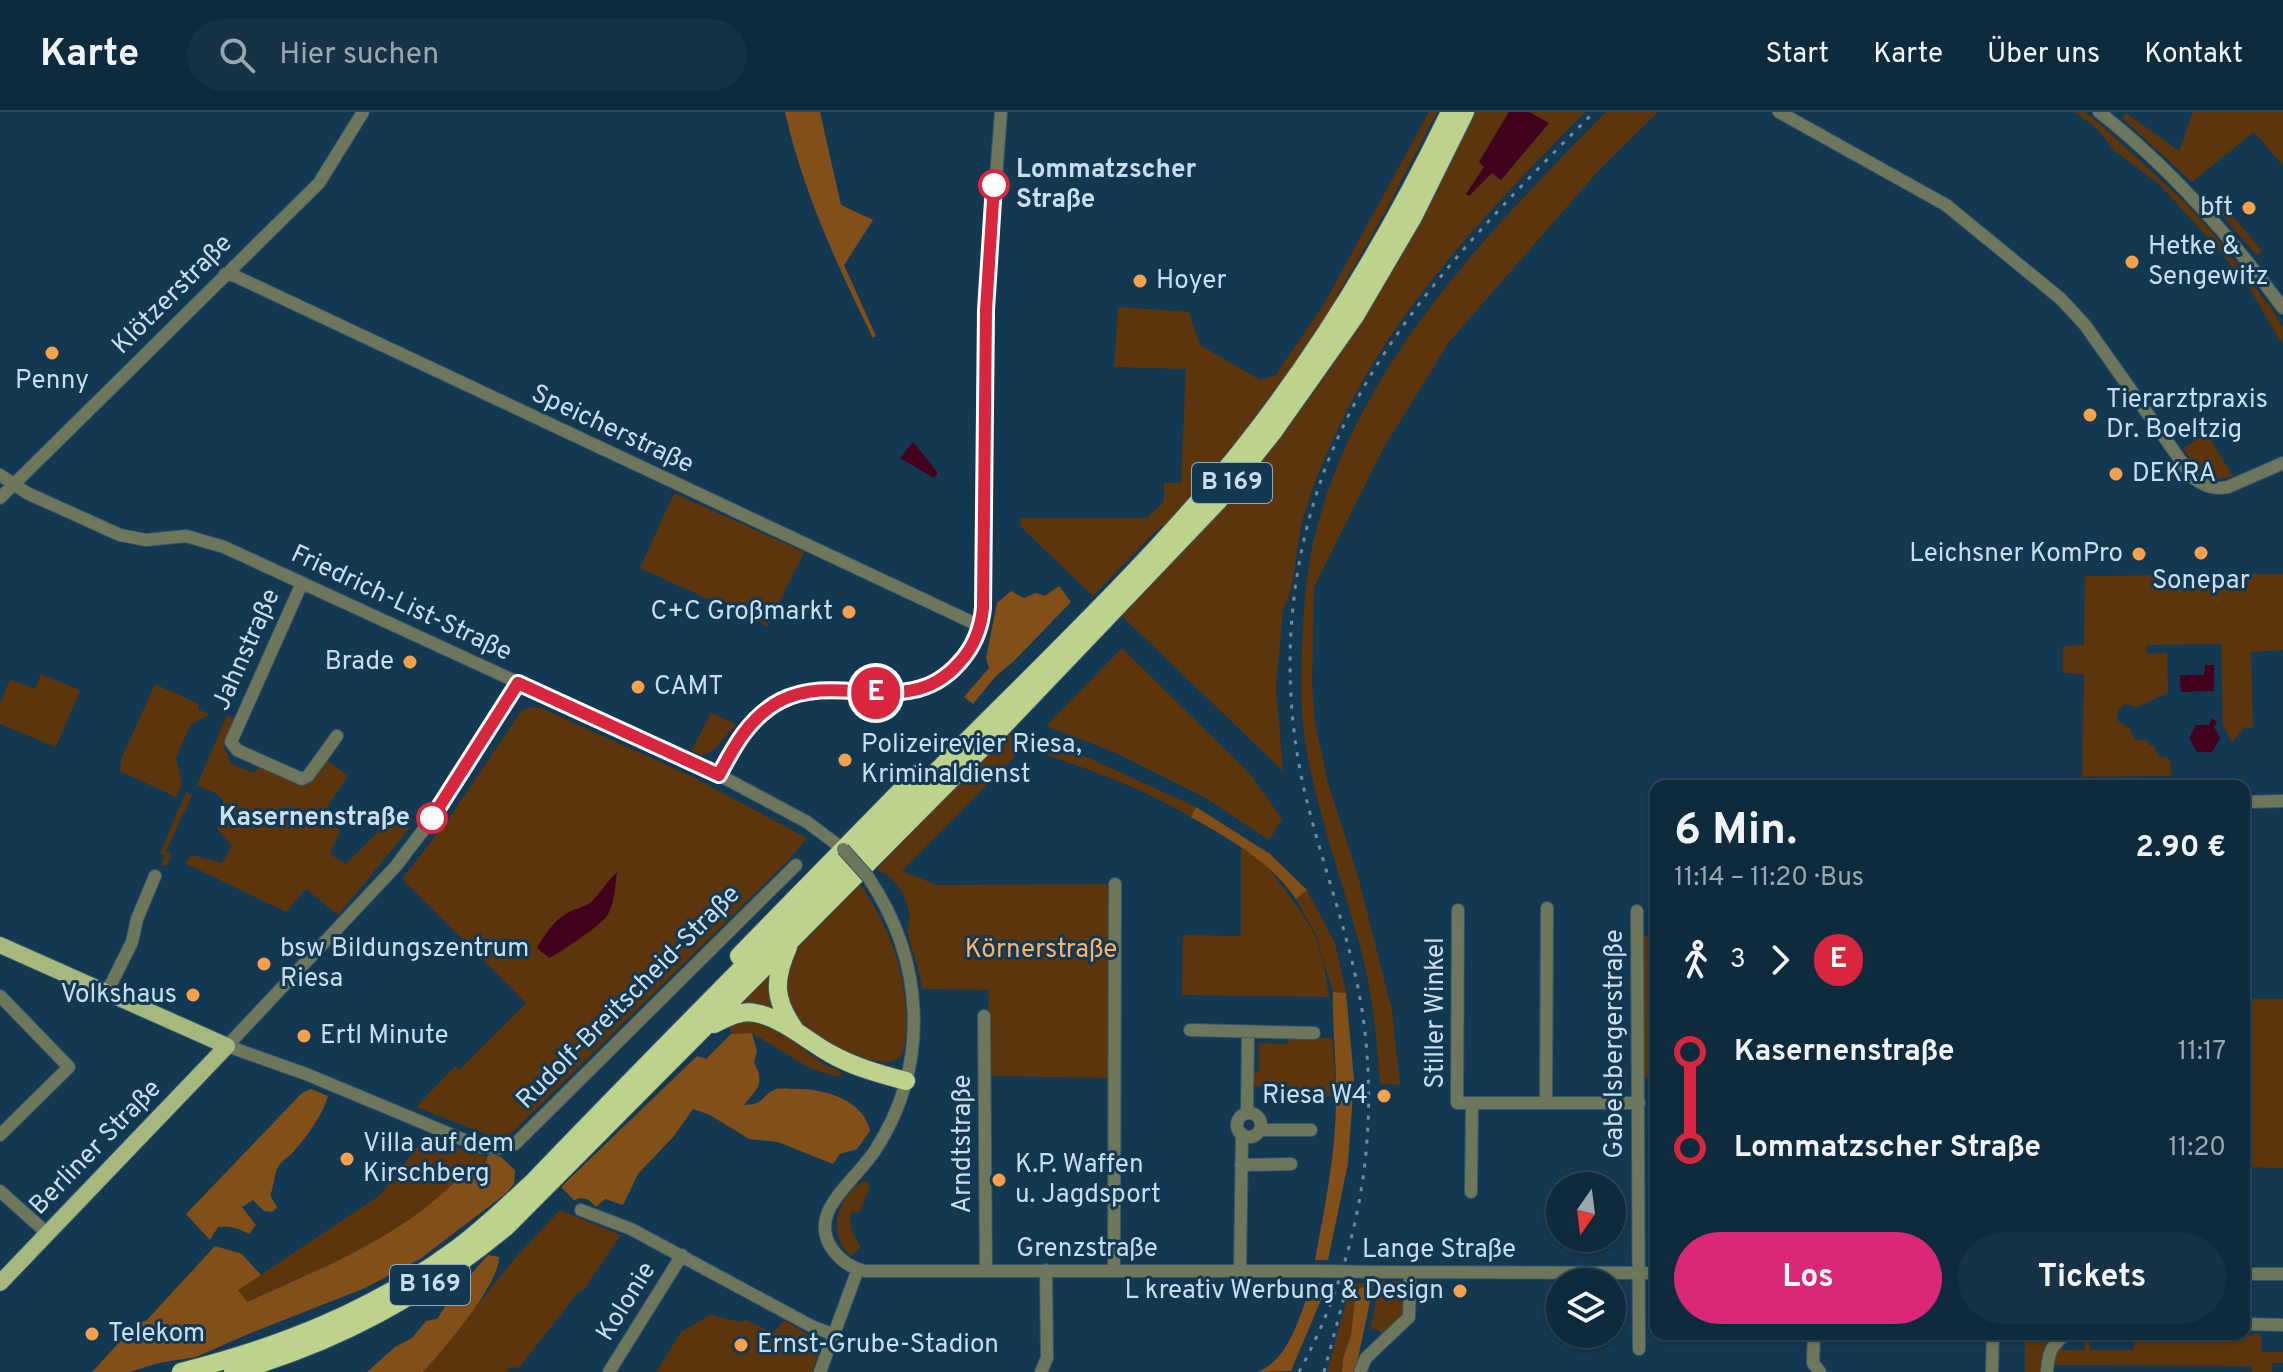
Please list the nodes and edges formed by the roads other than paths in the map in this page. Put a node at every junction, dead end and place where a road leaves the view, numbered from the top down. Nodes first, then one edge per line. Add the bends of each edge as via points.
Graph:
1 (363, 112) edge
2 (1001, 112) edge
3 (1450, 112) edge
4 (1465, 112) edge
5 (1779, 112) edge
6 (2099, 112) edge
7 (225, 274) junction
8 (2283, 308) edge
9 (2283, 463) edge
10 (0, 475) edge
11 (14, 485) junction
12 (0, 498) edge
13 (302, 583) junction
14 (980, 626) junction
15 (1056, 651) junction
16 (518, 683) junction
17 (337, 736) dead end
18 (719, 775) junction
19 (2283, 801) edge
20 (2250, 802) edge
21 (843, 849) junction
22 (796, 865) dead end
23 (155, 876) dead end
24 (1115, 884) dead end
25 (1547, 908) dead end
26 (1458, 910) dead end
27 (1637, 911) dead end
28 (791, 941) junction
29 (0, 945) edge
30 (106, 994) junction
31 (0, 996) edge
32 (984, 1016) dead end
33 (795, 1030) junction
34 (1190, 1030) dead end
35 (701, 1031) junction
36 (1248, 1032) junction
37 (1314, 1033) dead end
38 (227, 1046) junction
39 (664, 1049) junction
40 (906, 1081) junction
41 (1546, 1102) junction
42 (1472, 1103) junction
43 (1639, 1103) junction
44 (1247, 1113) junction
45 (1260, 1130) junction
46 (1311, 1130) dead end
47 (1242, 1134) junction
48 (0, 1135) edge
49 (1291, 1164) dead end
50 (1241, 1165) junction
51 (0, 1191) edge
52 (1471, 1192) dead end
53 (581, 1210) dead end
54 (48, 1234) junction
55 (682, 1255) junction
56 (858, 1269) junction
57 (1046, 1270) junction
58 (1240, 1270) junction
59 (986, 1271) junction
60 (1114, 1271) junction
61 (1317, 1271) joint
62 (1410, 1272) junction
63 (1638, 1273) junction
64 (1650, 1273) edge
65 (2250, 1274) edge
66 (2283, 1274) edge
67 (0, 1283) edge
68 (2250, 1324) edge
69 (2283, 1325) edge
70 (835, 1335) junction
71 (1815, 1340) edge
72 (1993, 1340) edge
73 (2059, 1340) edge
74 (1639, 1349) dead end
75 (1817, 1367) edge
76 (181, 1372) edge
77 (233, 1372) edge
78 (609, 1372) edge
79 (820, 1372) edge
80 (1041, 1372) edge
81 (1360, 1372) edge
82 (1992, 1372) edge
83 (2047, 1372) edge

1 - 7 street, Klötzerstraße via 319,183
2 - 14 street via 986,310
3 - 15 highway, B 169 via 1376,254 1287,391 1209,490
4 - 28 highway, B 169 via 1413,217 1355,316 1219,500
5 - 9 street via 1946,205 2061,299 2193,478 2218,489
6 - 8 street via 2197,202
7 - 11 street, Klötzerstraße
7 - 14 street, Speicherstraße
10 - 11 street, Friedrich-List-Straße
11 - 12 street, Klötzerstraße
11 - 13 street, Friedrich-List-Straße via 120,535 202,539
13 - 16 street, Friedrich-List-Straße
13 - 17 street, Jahnstraße via 231,742 237,750 302,779
14 - 18 street via 954,669 918,690 880,694 814,689 782,700 743,733
15 - 21 highway via 1020,672
15 - 39 highway, B 169
16 - 18 street, Friedrich-List-Straße
16 - 38 street via 440,808 396,866
18 - 21 street, Friedrich-List-Straße via 807,822
19 - 20 street
21 - 39 highway via 686,1010 666,1036
21 - 40 street, Friedrich-List-Straße, bridge via 868,877 894,922 908,962 915,1026
22 - 38 street, Rudolf-Breitscheid-Straße via 510,1146 481,1147
23 - 30 street via 132,942
24 - 60 street
25 - 41 street
26 - 42 street, Stiller Winkel via 1457,1103
27 - 43 street, Gabelsbergerstraße
28 - 33 highway via 776,986
28 - 35 highway, B 169
29 - 30 main road, Rudolf-Breitscheid-Straße
30 - 38 main road, Rudolf-Breitscheid-Straße
31 - 48 street via 69,1067
32 - 59 street, Arndtstraße
33 - 35 highway via 755,1013 738,1014
33 - 40 highway via 856,1066
34 - 36 street
35 - 77 highway, B 169 via 530,1204 444,1275 346,1331
36 - 37 street
36 - 44 street
38 - 54 main road, Berliner Straße
39 - 76 highway, B 169 via 506,1207 429,1268 309,1333
40 - 56 street, Friedrich-List-Straße via 885,1134 826,1217 834,1253
41 - 42 street, Stiller Winkel
41 - 43 street, Stiller Winkel
42 - 52 street, Stiller Winkel
43 - 63 street, Gabelsbergerstraße
44 - 45 street via 1258,1116
44 - 47 street via 1238,1120
45 - 46 street
45 - 47 street via 1253,1136
47 - 50 street
49 - 50 street
50 - 58 street
51 - 54 street
53 - 55 street via 621,1223
54 - 67 main road, Berliner Straße
55 - 70 street
55 - 78 street, Kolonie
56 - 59 street, Grenzstraße
56 - 70 street
57 - 59 street, Grenzstraße
57 - 60 street, Grenzstraße
57 - 80 street via 1047,1358
58 - 60 street, Grenzstraße
58 - 61 street, Grenzstraße
61 - 62 street, Lange Straße, bridge
62 - 63 street, Lange Straße
62 - 81 street via 1409,1317 1366,1358
63 - 64 street, Lange Straße
63 - 74 street, Gabelsbergerstraße
65 - 66 street
68 - 69 street
70 - 79 street
71 - 75 street
72 - 82 street
73 - 83 street via 2049,1352

